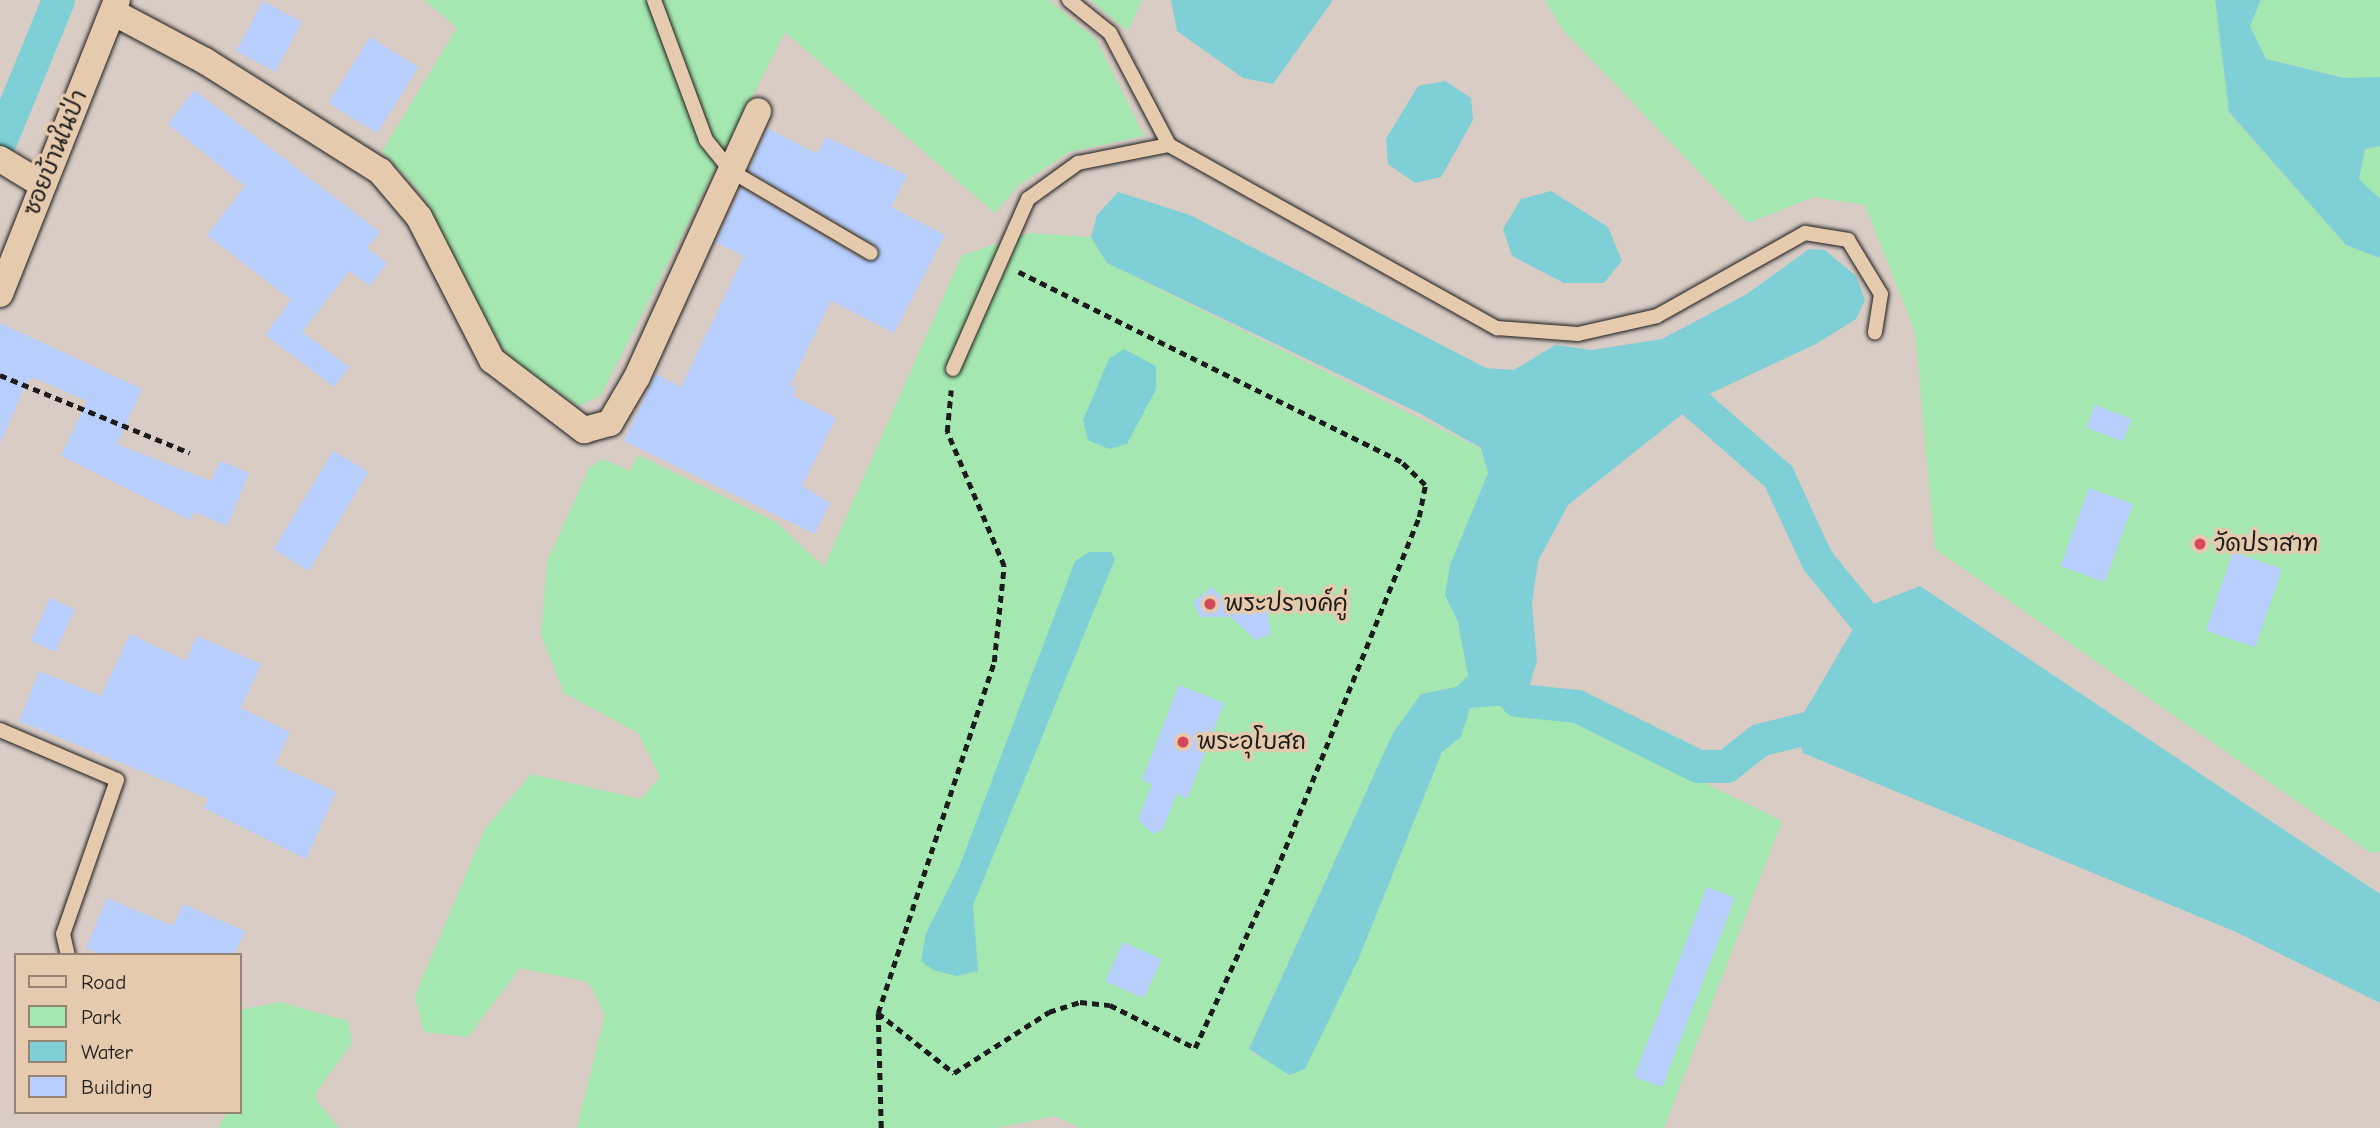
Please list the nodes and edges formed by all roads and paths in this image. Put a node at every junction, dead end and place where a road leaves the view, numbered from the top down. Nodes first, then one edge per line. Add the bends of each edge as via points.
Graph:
1 (654, 0) edge
2 (1069, 0) edge
3 (115, 6) edge
4 (758, 111) dead end
5 (1169, 145) junction
6 (0, 159) edge
7 (731, 171) junction
8 (43, 185) junction
9 (871, 253) dead end
10 (1000, 262) junction
11 (0, 294) edge
12 (1875, 333) dead end
13 (953, 369) joint
14 (0, 375) edge
15 (190, 453) dead end
16 (0, 730) edge
17 (68, 953) edge
18 (878, 1013) junction
19 (881, 1128) edge

1 - 7 lane via 706,140
2 - 5 lane via 1110,33
3 - 7 street via 380,171 419,217 492,360 584,430 610,423 637,377
3 - 8 street, ซอยบ้านในป่า
4 - 7 street
5 - 10 lane via 1077,163 1051,177 1028,199
5 - 12 lane via 1497,328 1578,334 1657,316 1805,233 1848,240 1881,294
6 - 8 street
7 - 9 lane
8 - 11 street, ซอยบ้านในป่า
10 - 13 lane
10 - 18 path via 1401,462 1425,485 1409,553 1195,1048 1110,1005 1080,1002 1049,1012 954,1073
13 - 18 path via 947,432 1004,566 995,662
14 - 15 path
16 - 17 lane via 117,780 63,934
18 - 19 path

